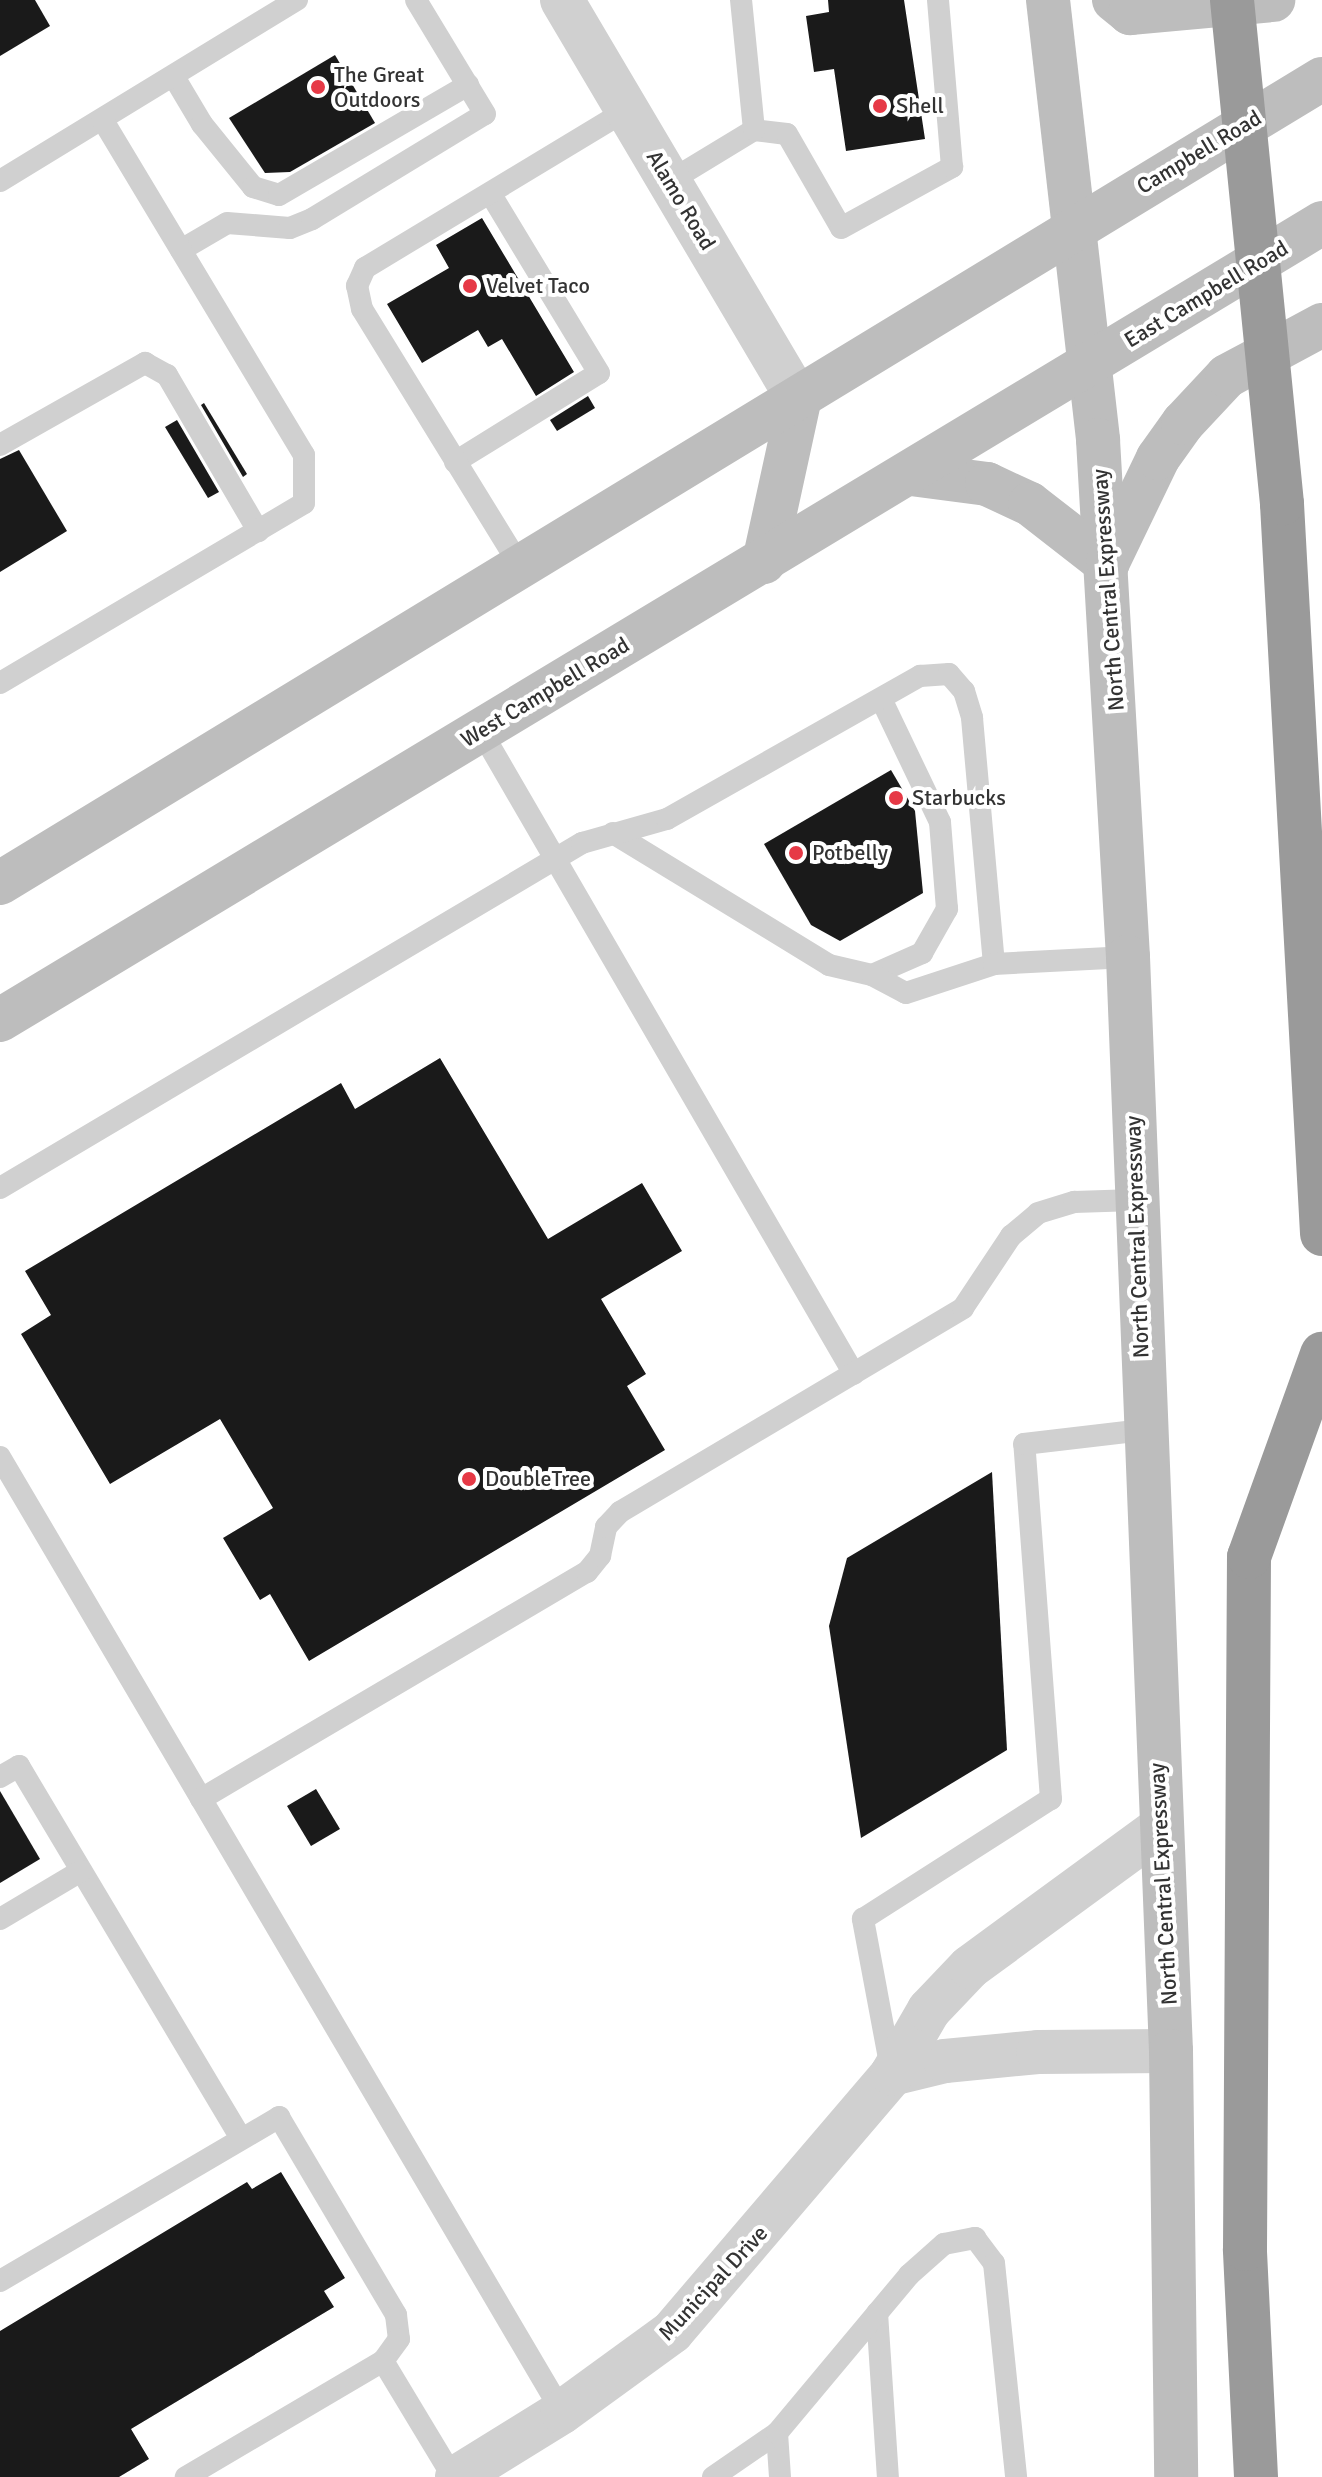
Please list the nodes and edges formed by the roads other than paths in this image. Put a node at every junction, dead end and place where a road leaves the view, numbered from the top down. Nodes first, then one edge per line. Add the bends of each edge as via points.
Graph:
1 (297, 0) edge
2 (416, 0) edge
3 (562, 0) edge
4 (741, 0) edge
5 (938, 0) edge
6 (1048, 0) edge
7 (1114, 0) edge
8 (1232, 0) edge
9 (1273, 0) edge
10 (174, 77) junction
11 (1322, 79) edge
12 (468, 85) junction
13 (627, 110) junction
14 (103, 120) junction
15 (754, 130) junction
16 (0, 181) edge
17 (670, 181) junction
18 (490, 193) junction
19 (1322, 223) edge
20 (1076, 225) junction
21 (181, 250) junction
22 (1322, 325) edge
23 (1090, 364) junction
24 (799, 401) junction
25 (0, 445) edge
26 (455, 462) junction
27 (911, 474) junction
28 (258, 531) junction
29 (764, 562) junction
30 (1107, 564) junction
31 (522, 569) junction
32 (0, 683) edge
33 (881, 699) junction
34 (481, 731) junction
35 (613, 833) junction
36 (556, 857) junction
37 (0, 883) edge
38 (1128, 957) junction
39 (994, 964) junction
40 (872, 975) junction
41 (0, 1020) edge
42 (0, 1188) edge
43 (1136, 1200) junction
44 (1322, 1234) edge
45 (1322, 1354) edge
46 (854, 1374) junction
47 (1143, 1430) junction
48 (0, 1457) edge
49 (0, 1777) edge
50 (201, 1799) junction
51 (1160, 1828) junction
52 (81, 1871) junction
53 (0, 1919) edge
54 (1171, 2051) junction
55 (892, 2074) junction
56 (241, 2138) junction
57 (0, 2281) edge
58 (877, 2313) junction
59 (383, 2361) junction
60 (562, 2412) junction
61 (777, 2433) junction
62 (186, 2477) edge
63 (455, 2477) edge
64 (713, 2477) edge
65 (780, 2477) edge
66 (888, 2477) edge
67 (1016, 2477) edge
68 (1176, 2477) edge
69 (1256, 2477) edge

1 - 10 lane
2 - 12 lane
3 - 13 street, Alamo Road
4 - 15 lane
5 - 15 lane via 952,167 841,228 787,134
6 - 20 main road, North Central Expressway
7 - 9 main road via 1130,13
8 - 44 highway, bridge via 1282,504
10 - 12 lane via 202,124 253,187 279,195
10 - 14 lane
11 - 20 main road, Campbell Road
12 - 21 lane via 485,114 312,219 290,228 227,223
13 - 17 street, Alamo Road
13 - 18 lane
14 - 16 lane
14 - 21 lane
15 - 17 lane
17 - 24 street, Alamo Road
18 - 26 lane via 365,268 357,286 362,309
18 - 26 lane via 599,373
19 - 23 main road, East Campbell Road
20 - 23 main road, North Central Expressway
20 - 24 main road
21 - 28 lane via 304,455 304,503
22 - 30 main road via 1227,376 1183,423 1158,458
23 - 27 main road, West Campbell Road
23 - 30 main road, North Central Expressway
24 - 29 main road
24 - 31 main road
25 - 28 lane via 145,363 167,375
26 - 31 lane
27 - 29 main road, West Campbell Road
27 - 30 main road via 987,484 1030,504
28 - 32 lane
29 - 34 main road, West Campbell Road
30 - 38 main road, North Central Expressway
31 - 37 main road
33 - 35 lane via 667,819
33 - 39 lane via 920,676 949,674 964,691
33 - 40 lane via 940,822 947,909 922,953
34 - 36 lane
34 - 41 main road, West Campbell Road
35 - 36 lane
35 - 40 lane via 829,965
36 - 42 lane
36 - 46 lane
38 - 39 lane
38 - 43 main road, North Central Expressway
39 - 40 lane via 906,993
43 - 46 lane via 1074,1202 1038,1213 1011,1236 963,1308
43 - 47 main road, North Central Expressway
45 - 69 highway via 1249,1557 1245,2249
46 - 50 lane via 620,1512 606,1527 600,1556 587,1572
47 - 51 main road, North Central Expressway
47 - 55 lane via 1024,1444 1051,1799 863,1919
48 - 50 lane
49 - 52 lane via 19,1766
50 - 60 lane
51 - 54 main road, North Central Expressway
51 - 55 street, Municipal Drive via 970,1967 929,2010
52 - 53 lane
52 - 56 lane
54 - 55 street via 1038,2052 945,2061
54 - 68 main road, North Central Expressway
55 - 60 street, Municipal Drive via 672,2332
56 - 57 lane
56 - 59 lane via 279,2117 396,2315 399,2339
58 - 61 lane
58 - 66 lane
58 - 67 lane via 944,2244 975,2238 994,2263
59 - 62 lane
59 - 63 lane
60 - 63 street, Municipal Drive
61 - 64 lane
61 - 65 lane

